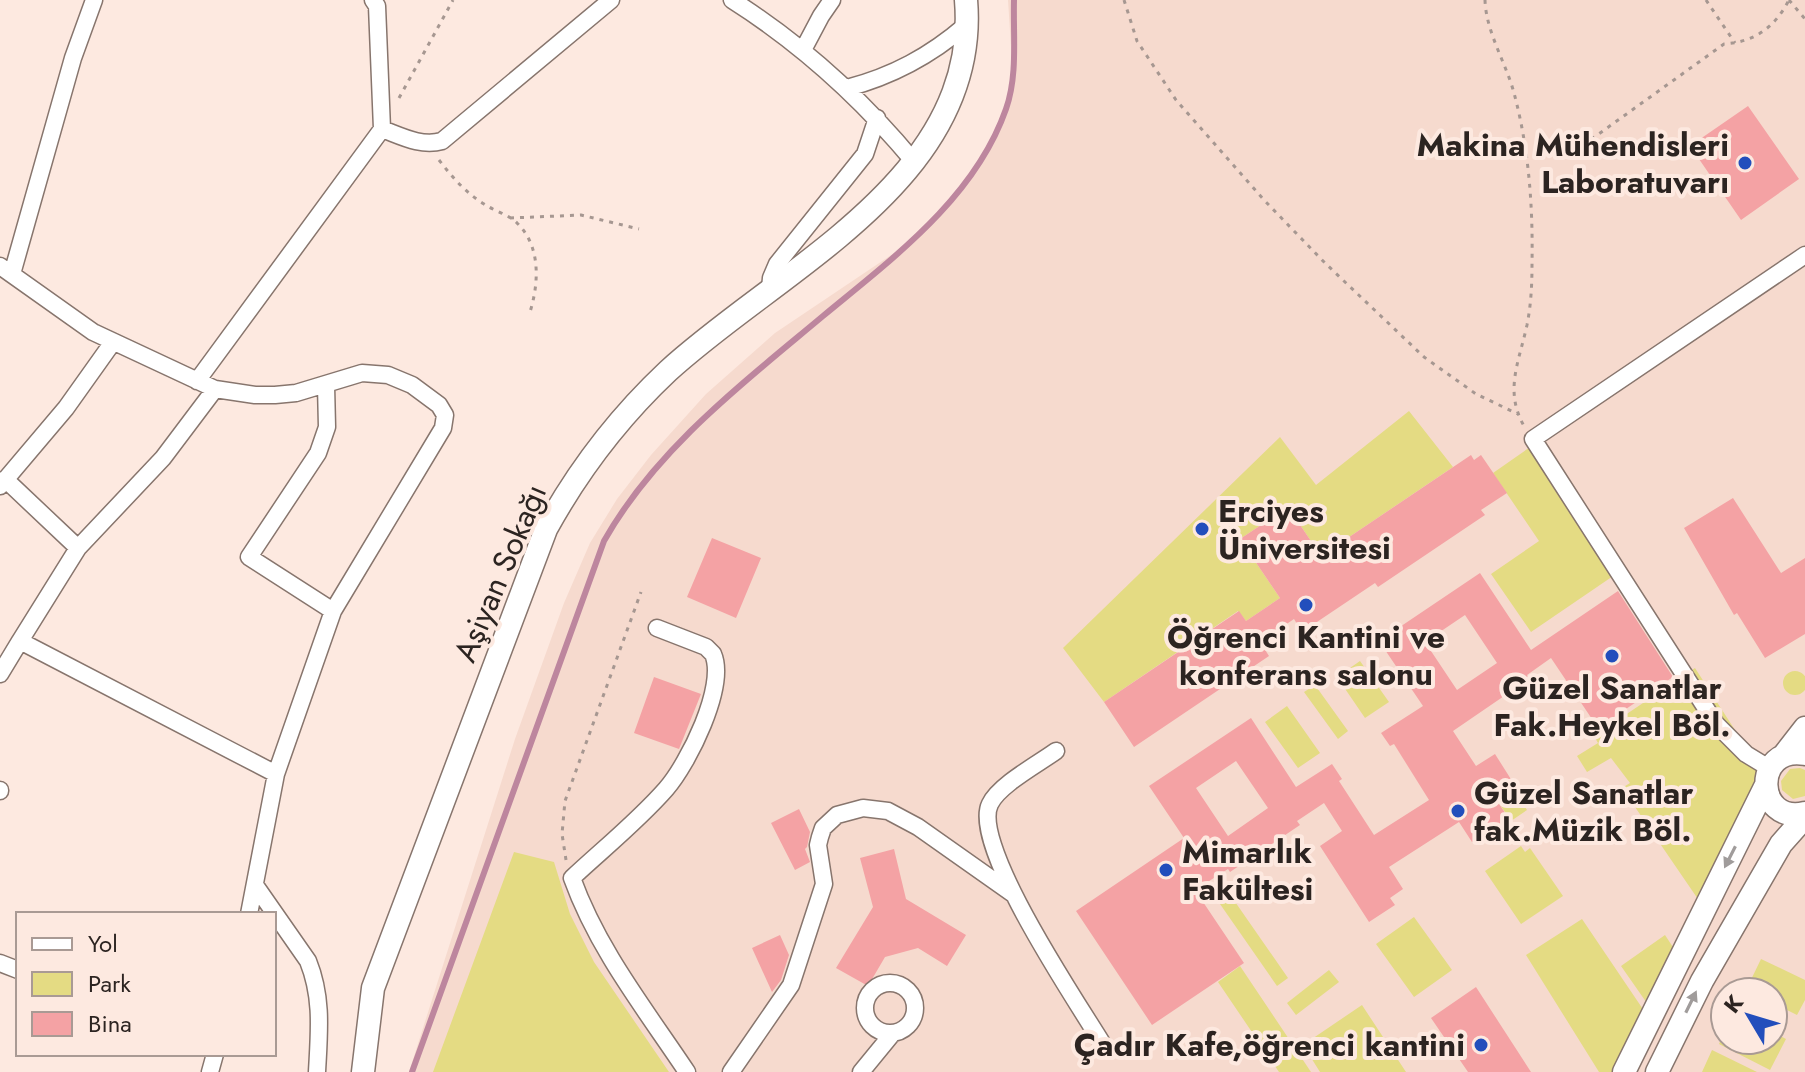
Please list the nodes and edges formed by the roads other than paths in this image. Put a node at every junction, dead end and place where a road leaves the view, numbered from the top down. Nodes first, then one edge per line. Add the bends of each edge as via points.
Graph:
1 (94, 0) edge
2 (373, 0) edge
3 (611, 0) edge
4 (732, 0) edge
5 (832, 0) edge
6 (966, 0) edge
7 (966, 25) junction
8 (803, 50) junction
9 (847, 88) junction
10 (877, 118) junction
11 (382, 129) junction
12 (915, 163) junction
13 (1805, 255) edge
14 (6, 270) edge
15 (770, 289) junction
16 (113, 342) junction
17 (197, 381) junction
18 (326, 385) junction
19 (215, 389) junction
20 (3, 483) edge
21 (78, 548) junction
22 (333, 611) junction
23 (657, 628) dead end
24 (20, 641) junction
25 (0, 674) edge
26 (1805, 728) edge
27 (1056, 751) dead end
28 (1781, 766) edge
29 (276, 774) junction
30 (1805, 815) edge
31 (255, 885) junction
32 (1013, 894) junction
33 (249, 912) edge
34 (274, 912) edge
35 (276, 915) edge
36 (893, 1033) dead end
37 (1102, 1043) dead end
38 (317, 1072) edge
39 (363, 1072) edge
40 (687, 1072) edge
41 (731, 1072) edge
42 (861, 1072) edge
43 (1624, 1072) edge
44 (1657, 1072) edge

1 - 14 street
2 - 11 street
3 - 11 street via 446,137 428,144
4 - 8 street
5 - 8 street
6 - 7 street, Aşiyan Sokağı
7 - 9 street via 898,71
7 - 12 street, Aşiyan Sokağı via 955,91
8 - 9 street
9 - 10 street
10 - 12 street
10 - 15 street via 865,154 777,264
11 - 17 street
12 - 15 street, Aşiyan Sokağı via 858,218
13 - 28 street via 1533,439 1716,724 1746,754
14 - 16 street
15 - 39 street, Aşiyan Sokağı via 642,396 596,450 546,529 373,988
16 - 17 street
16 - 20 street
17 - 19 street
18 - 19 street via 275,395
18 - 22 street via 329,413 318,453 249,557
18 - 22 street via 362,373 388,375 426,394 443,410 445,422
19 - 21 street via 163,458
20 - 21 street
21 - 24 street
22 - 29 street
23 - 40 street via 713,654 715,682 707,715 667,788 572,878 607,953
24 - 25 street
24 - 29 street
26 - 28 street
27 - 32 street via 1000,790 987,812 987,829
28 - 30 street via 1768,797 1781,810
28 -> 43 street
29 - 31 street
44 -> 30 street via 1702,981 1781,844
31 - 33 street
31 - 34 street
32 - 37 street
32 - 41 street via 888,811 863,808 837,815 820,837 824,884 791,985
35 - 38 street via 313,973 321,1014
36 - 42 street

